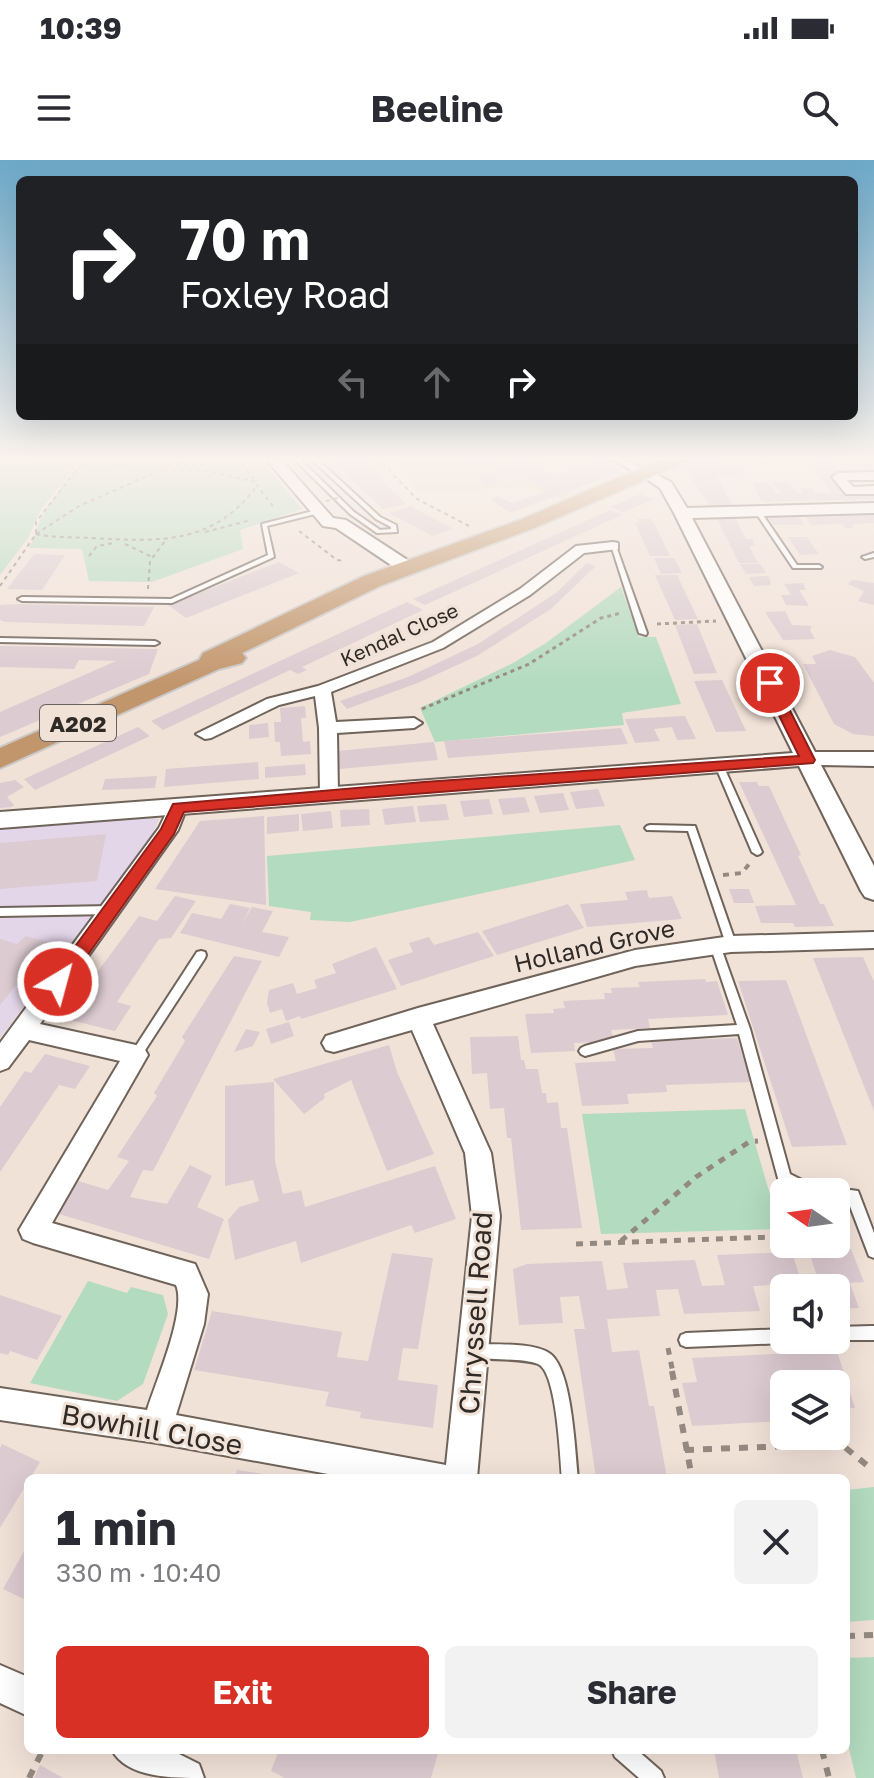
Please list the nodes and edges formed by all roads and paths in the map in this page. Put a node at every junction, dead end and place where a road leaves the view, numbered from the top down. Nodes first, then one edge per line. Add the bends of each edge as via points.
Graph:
1 (36, 534) joint
2 (198, 534) edge
3 (200, 534) edge
4 (266, 534) edge
5 (302, 534) edge
6 (335, 534) edge
7 (351, 534) edge
8 (498, 534) edge
9 (692, 534) edge
10 (773, 534) edge
11 (195, 535) junction
12 (165, 541) junction
13 (121, 542) junction
14 (613, 546) joint
15 (89, 556) dead end
16 (152, 557) junction
17 (344, 561) dead end
18 (819, 567) dead end
19 (388, 569) junction
20 (0, 586) edge
21 (148, 595) dead end
22 (22, 599) dead end
23 (719, 621) dead end
24 (642, 629) junction
25 (0, 640) edge
26 (155, 643) dead end
27 (213, 660) junction
28 (322, 690) junction
29 (414, 723) joint
30 (328, 728) junction
31 (205, 734) dead end
32 (0, 759) edge
33 (874, 759) edge
34 (808, 760) junction
35 (719, 765) junction
36 (329, 794) junction
37 (178, 807) junction
38 (0, 820) edge
39 (650, 828) dead end
40 (757, 852) joint
41 (710, 877) junction
42 (874, 891) edge
43 (112, 910) junction
44 (0, 912) edge
45 (874, 940) edge
46 (723, 944) junction
47 (201, 955) dead end
48 (418, 1017) junction
49 (23, 1029) junction
50 (744, 1029) junction
51 (334, 1043) dead end
52 (585, 1051) dead end
53 (136, 1055) junction
54 (0, 1061) edge
55 (773, 1137) junction
56 (784, 1178) edge
57 (850, 1195) edge
58 (770, 1237) edge
59 (619, 1243) junction
60 (576, 1244) dead end
61 (874, 1251) edge
62 (850, 1334) edge
63 (873, 1335) edge
64 (770, 1337) edge
65 (686, 1340) joint
66 (474, 1351) junction
67 (0, 1404) edge
68 (157, 1427) junction
69 (685, 1450) junction
70 (874, 1466) edge
71 (416, 1474) edge
72 (461, 1474) edge
73 (570, 1474) edge
74 (691, 1474) edge
75 (874, 1635) edge
76 (850, 1636) edge
77 (0, 1683) edge
78 (24, 1695) edge
79 (41, 1754) edge
80 (139, 1754) edge
81 (627, 1754) edge
82 (823, 1754) edge
83 (29, 1778) edge
84 (185, 1778) edge
85 (654, 1778) edge
86 (829, 1778) edge

1 - 13 path
1 - 20 path
2 - 11 path
3 - 11 path
4 - 22 lane via 272,556 172,601
5 - 17 path
6 - 19 street
7 - 19 street
8 - 19 highway, A202 via 434,560 428,570
9 - 34 street
10 - 18 lane via 795,567
11 - 12 path
12 - 13 path
12 - 16 path
13 - 15 path via 97,546
13 - 16 path
14 - 24 lane
14 - 28 street, Kendal Close via 581,549 525,592 438,645
16 - 21 path
19 - 27 highway, A202
19 - 27 highway, A202 via 219,664
23 - 24 path
24 - 29 path via 633,613 601,618 529,664 422,708
25 - 26 lane
27 - 32 highway, A202
28 - 30 street, Kendal Close
28 - 31 street, Kendal Close via 273,702
29 - 30 street
30 - 36 street, Kendal Close
33 - 34 street
34 - 35 street
34 - 42 street
35 - 36 street
35 - 40 lane
36 - 37 street
37 - 38 street
37 - 43 street
39 - 41 lane via 692,828
40 - 41 path via 742,873
41 - 46 lane
43 - 44 lane
43 - 49 street
45 - 46 street, Holland Grove
46 - 48 street, Holland Grove via 635,958
46 - 50 lane
47 - 53 lane
48 - 51 street, Holland Grove
48 - 66 street, Chryssell Road via 478,1153 486,1216
49 - 53 street
49 - 54 street
50 - 52 lane via 638,1036
50 - 55 lane
53 - 68 street via 33,1230 185,1274 194,1294 192,1309
55 - 56 lane
55 - 59 path via 749,1142 696,1177
57 - 61 lane
58 - 59 path
59 - 60 path
62 - 63 lane
64 - 65 lane
65 - 69 path via 668,1345
66 - 72 street, Chryssell Road
66 - 73 lane via 545,1358 554,1366
67 - 68 street, Bowhill Close
68 - 71 street, Bowhill Close
69 - 70 path via 841,1444
69 - 74 path
75 - 76 path
77 - 78 street
79 - 83 path
80 - 84 street
81 - 85 lane
82 - 86 path

